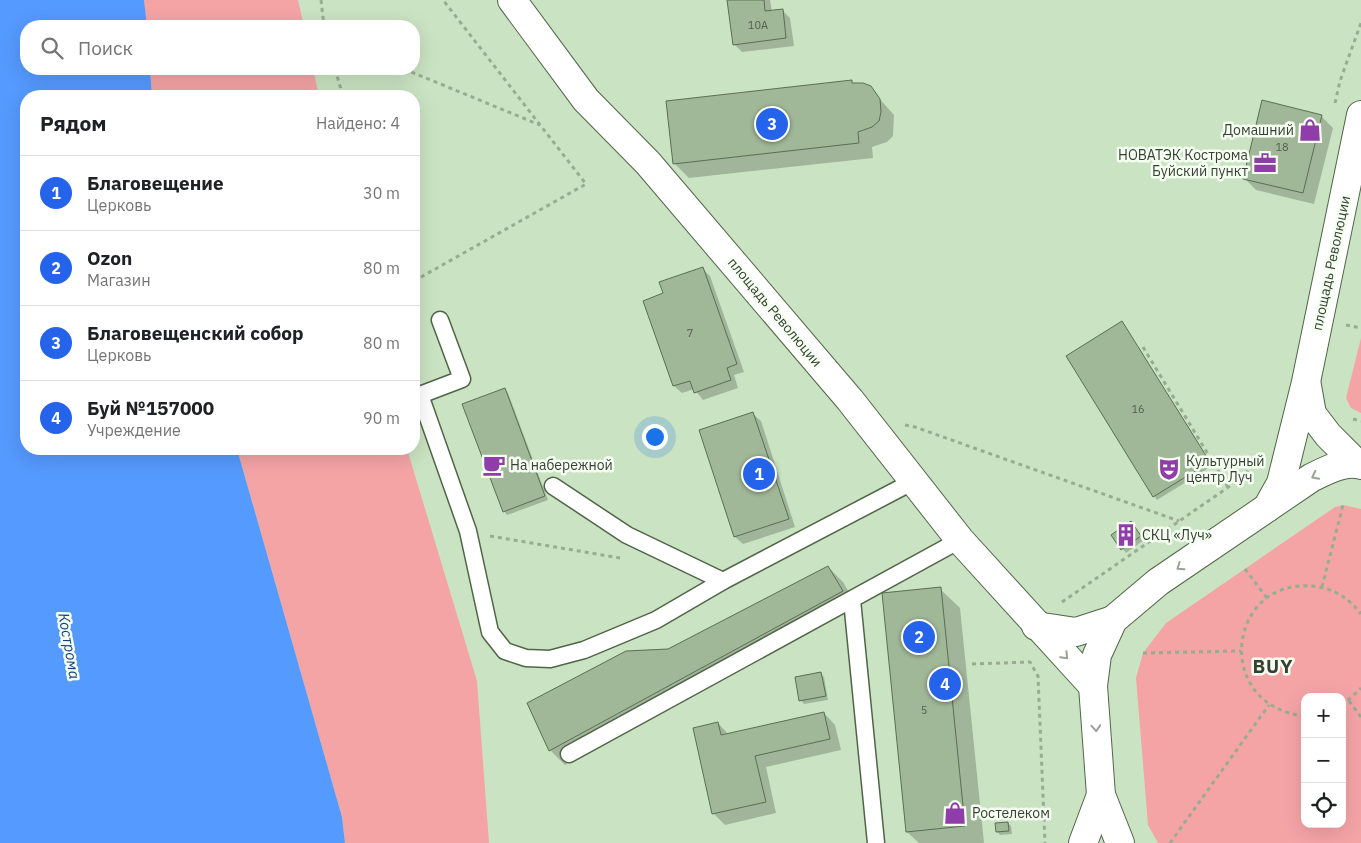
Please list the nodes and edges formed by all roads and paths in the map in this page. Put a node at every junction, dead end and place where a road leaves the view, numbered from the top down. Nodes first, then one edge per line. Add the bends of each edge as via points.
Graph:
1 (321, 0) edge
2 (443, 0) edge
3 (512, 0) edge
4 (323, 20) edge
5 (1361, 23) edge
6 (337, 75) edge
7 (418, 75) edge
8 (341, 90) edge
9 (1334, 110) dead end
10 (1361, 115) edge
11 (540, 126) junction
12 (420, 278) edge
13 (440, 320) dead end
14 (1343, 324) dead end
15 (1361, 328) edge
16 (1143, 346) dead end
17 (1306, 382) junction
18 (864, 418) junction
19 (1260, 451) dead end
20 (1359, 464) edge
21 (912, 482) junction
22 (554, 486) dead end
23 (1228, 487) junction
24 (1343, 505) dead end
25 (1266, 508) junction
26 (1179, 521) junction
27 (468, 531) junction
28 (960, 540) junction
29 (626, 559) dead end
30 (1245, 569) dead end
31 (722, 581) junction
32 (1322, 587) junction
33 (1266, 598) junction
34 (852, 600) junction
35 (1060, 604) dead end
36 (1361, 614) edge
37 (1113, 620) junction
38 (1036, 626) junction
39 (1241, 652) junction
40 (1143, 653) dead end
41 (972, 664) dead end
42 (1093, 686) junction
43 (1361, 688) edge
44 (1349, 702) junction
45 (1346, 704) edge
46 (1269, 705) junction
47 (1301, 716) edge
48 (1361, 717) edge
49 (569, 754) dead end
50 (1101, 796) junction
51 (876, 843) edge
52 (1045, 843) edge
53 (1083, 843) edge
54 (1120, 843) edge
55 (1170, 843) edge

1 - 4 path
2 - 11 path
3 - 18 street, площадь Революции via 586,100 648,163
5 - 9 path via 1340,80
6 - 8 path
7 - 11 path
10 - 17 street, площадь Революции
11 - 12 path via 586,184
13 - 27 lane via 462,379 420,395
14 - 15 path
16 - 23 path
17 - 20 street, площадь Революции via 1312,414 1328,435
17 - 25 street, площадь Революции via 1281,483
18 - 21 street, площадь Революции
18 - 26 path via 915,427
19 - 23 path via 1243,477
20 -> 25 street, площадь Революции via 1334,467
21 - 28 street, площадь Революции
21 - 31 lane
22 - 31 lane via 628,536
23 - 26 path
24 - 32 path
25 -> 37 street, площадь Революции via 1158,582
26 - 35 path
27 - 29 path
27 - 31 lane via 490,632 505,651 526,658 550,659 584,650 656,620
28 - 34 lane
28 - 38 street, площадь Революции
30 - 33 path
32 - 33 path via 1303,585 1284,589
32 - 36 path via 1339,593
33 - 39 path via 1246,625
34 - 49 lane
34 - 51 lane
37 - 38 street, площадь Революции via 1076,632
37 - 42 street, площадь Революции via 1097,655
38 -> 42 street, площадь Революции
39 - 40 path
39 - 46 path via 1247,678
41 - 52 path via 1030,662 1038,676
42 -> 50 street, площадь Революции
43 - 44 path
44 - 45 path
44 - 48 path
46 - 47 path
46 - 55 path
50 - 53 street, площадь Революции
50 - 54 street, площадь Революции

